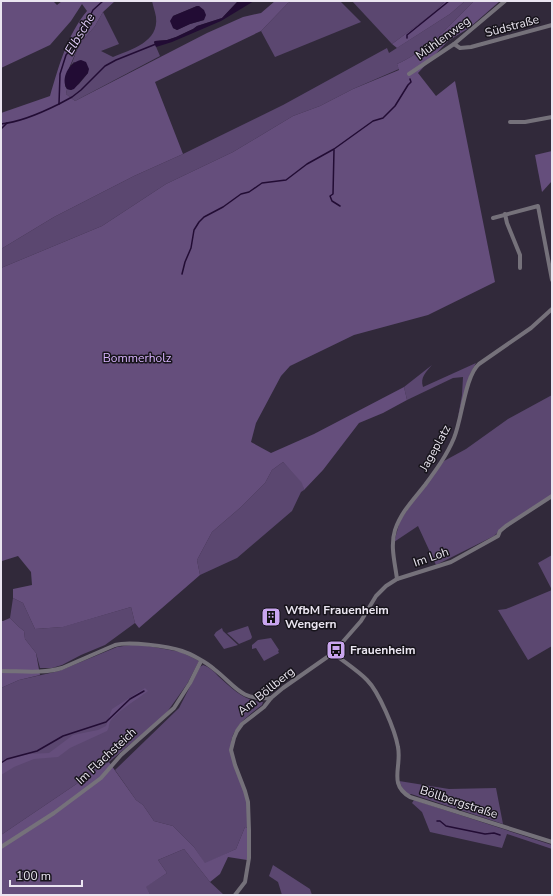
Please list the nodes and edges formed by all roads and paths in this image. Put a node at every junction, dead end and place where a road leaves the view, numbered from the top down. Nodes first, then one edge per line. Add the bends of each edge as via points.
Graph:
1 (505, 1) edge
2 (552, 25) edge
3 (454, 44) junction
4 (409, 74) dead end
5 (552, 117) edge
6 (510, 122) dead end
7 (505, 214) junction
8 (492, 218) dead end
9 (520, 268) dead end
10 (552, 280) edge
11 (552, 309) edge
12 (552, 496) edge
13 (397, 578) junction
14 (333, 653) junction
15 (201, 661) junction
16 (1, 671) edge
17 (271, 698) junction
18 (552, 842) edge
19 (2, 846) edge
20 (235, 895) edge

1 - 3 street, Mühlenweg
2 - 3 street, Südstraße via 471,47 460,48
3 - 4 street, Mühlenweg
5 - 6 street
7 - 8 street
7 - 9 street via 506,223 520,255
7 - 10 street via 538,206
11 - 13 street, Jageplatz via 473,371 454,440 399,519 392,545
12 - 13 street, Im Loh via 506,526 498,536 451,562
13 - 14 street, Im Loh via 376,596 361,621
14 - 17 street, Am Böllberg
14 - 18 street, Böllbergstraße via 362,676 374,690 396,737 399,757 397,783 406,795
15 - 16 street via 182,651 126,643 115,645 55,670
15 - 17 street via 242,694 257,699
15 - 19 street, Im Flachsteich via 174,708 121,755 101,778 54,813
17 - 20 street, Am Böllberg via 242,724 232,744 232,756 246,790 249,816 248,870 245,882

